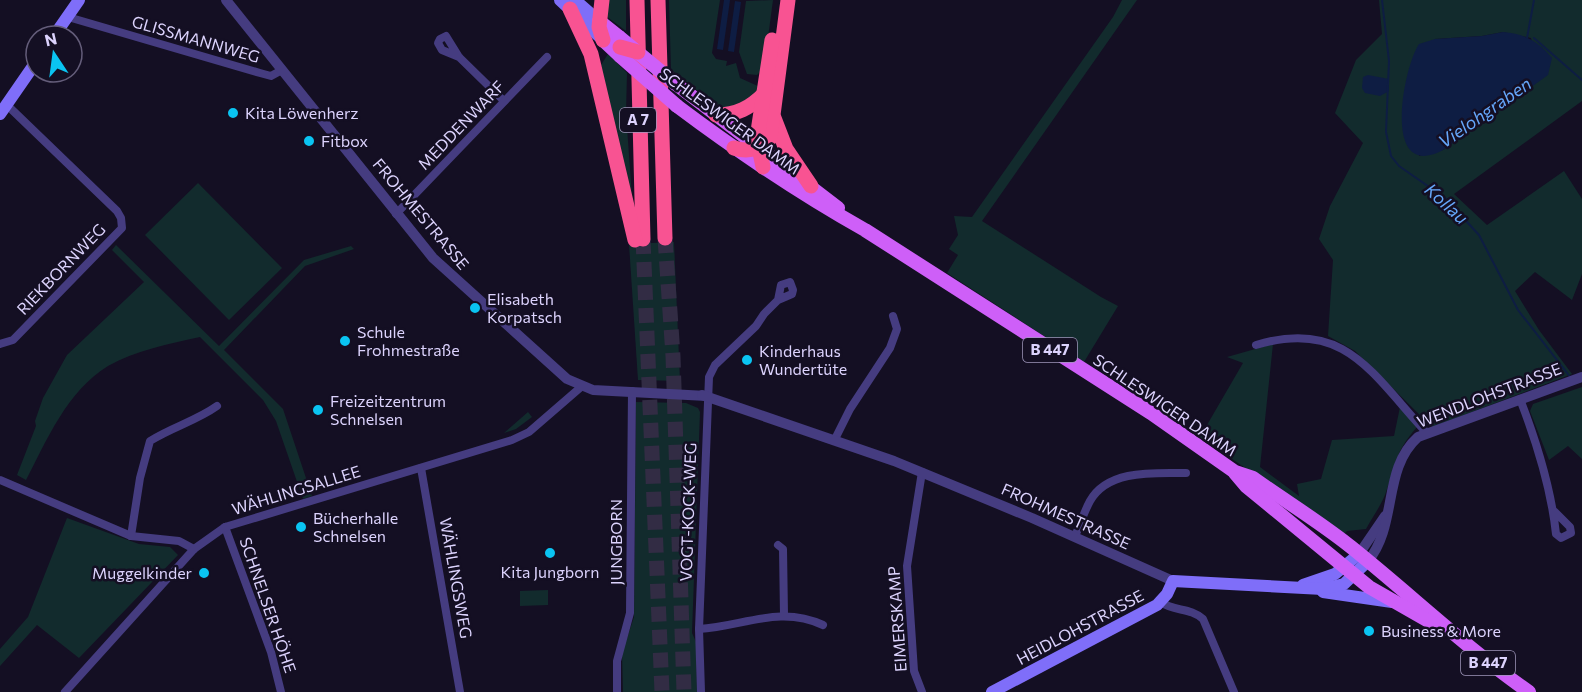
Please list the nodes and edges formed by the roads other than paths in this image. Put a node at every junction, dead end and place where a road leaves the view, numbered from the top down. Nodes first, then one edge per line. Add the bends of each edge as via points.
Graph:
1 (79, 0) edge
2 (226, 0) edge
3 (602, 0) edge
4 (637, 0) edge
5 (778, 0) edge
6 (788, 0) edge
7 (659, 1) edge
8 (569, 3) edge
9 (68, 17) junction
10 (599, 21) junction
11 (63, 24) edge
12 (614, 46) junction
13 (638, 52) joint
14 (459, 57) dead end
15 (547, 57) dead end
16 (595, 67) junction
17 (282, 70) junction
18 (24, 79) edge
19 (765, 93) junction
20 (504, 101) junction
21 (3, 110) edge
22 (716, 115) junction
23 (773, 116) junction
24 (758, 147) junction
25 (734, 148) junction
26 (762, 167) junction
27 (810, 186) junction
28 (396, 214) junction
29 (864, 230) junction
30 (665, 238) tunnel mouth
31 (778, 300) dead end
32 (893, 316) dead end
33 (0, 344) edge
34 (1256, 345) dead end
35 (1581, 377) edge
36 (581, 387) junction
37 (632, 391) junction
38 (706, 396) junction
39 (1520, 399) junction
40 (217, 406) dead end
41 (1426, 432) junction
42 (835, 439) junction
43 (421, 468) junction
44 (922, 472) junction
45 (1235, 472) junction
46 (1186, 473) dead end
47 (0, 480) edge
48 (1555, 512) dead end
49 (225, 527) junction
50 (131, 536) junction
51 (1075, 536) junction
52 (778, 545) dead end
53 (194, 549) junction
54 (1364, 558) junction
55 (1350, 571) junction
56 (1173, 581) junction
57 (1290, 588) junction
58 (1310, 590) junction
59 (1161, 602) junction
60 (1392, 602) junction
61 (784, 615) junction
62 (824, 625) dead end
63 (699, 629) junction
64 (1449, 632) junction
65 (65, 692) edge
66 (281, 692) edge
67 (460, 692) edge
68 (617, 692) edge
69 (701, 692) edge
70 (922, 692) edge
71 (992, 692) edge
72 (1234, 692) edge
73 (1529, 692) edge

1 - 9 main road
2 - 17 street, FROHMESTRASSE
3 - 10 highway
4 - 16 highway, A 7 via 639,239
5 - 19 highway
6 - 23 highway
7 - 30 highway, A 7
8 - 10 main road
8 - 12 main road, SCHLESWIGER DAMM
8 - 16 highway, A 7
9 - 11 main road
9 - 17 street, GLISSMANNWEG via 271,76
10 - 12 highway
12 - 13 highway, bridge
12 - 16 highway via 600,54
12 - 25 main road, SCHLESWIGER DAMM / B 447, bridge via 677,106
13 - 22 main road, SCHLESWIGER DAMM / B 447, bridge
14 - 20 street
15 - 20 street, MEDDENWARF
17 - 28 street, FROHMESTRASSE
18 - 21 main road
19 - 22 highway via 746,110
19 - 24 highway
20 - 28 street, MEDDENWARF
21 - 33 street, RIEKBORNWEG via 64,159 117,211 122,228 12,340
22 - 24 main road, SCHLESWIGER DAMM / B 447
23 - 24 highway via 770,138
23 - 27 highway via 786,149
24 - 25 highway
24 - 26 highway
24 - 27 main road, SCHLESWIGER DAMM / B 447
25 - 26 main road, SCHLESWIGER DAMM / B 447
26 - 29 main road, SCHLESWIGER DAMM / B 447
27 - 29 main road, SCHLESWIGER DAMM / B 447
28 - 36 street, FROHMESTRASSE via 453,279 564,377
29 - 45 main road, SCHLESWIGER DAMM / B 447 via 1151,413
31 - 38 street via 715,365
32 - 42 street via 897,329 890,348
34 - 41 street via 1296,337 1329,341 1352,353
35 - 39 street, WENDLOHSTRASSE
36 - 37 street, FROHMESTRASSE
36 - 43 street, WÄHLINGSALLEE via 518,438
37 - 38 street, FROHMESTRASSE
37 - 68 street, JUNGBORN via 630,613 617,661
38 - 42 street, FROHMESTRASSE
38 - 63 street, VOGT-KOCK-WEG
39 - 41 street, WENDLOHSTRASSE
39 - 48 street via 1539,449
40 - 50 street via 150,441
41 - 54 street, WENDLOHSTRASSE via 1404,453 1387,514
42 - 44 street, FROHMESTRASSE
43 - 49 street, WÄHLINGSALLEE
43 - 67 street, WÄHLINGSWEG
44 - 51 street, FROHMESTRASSE
44 - 70 street, EIMERSKAMP via 908,566 914,671
45 - 54 main road, SCHLESWIGER DAMM / B 447 via 1253,478
45 - 55 main road, SCHLESWIGER DAMM / B 447 via 1246,486
46 - 51 street via 1140,474 1105,486 1091,500
47 - 50 street
49 - 53 street, WÄHLINGSALLEE
49 - 66 street, SCHNELSER HÖHE via 271,652
50 - 53 street via 179,541
51 - 56 street, FROHMESTRASSE
52 - 61 street via 783,549
53 - 65 street, WÄHLINGSALLEE
54 - 55 main road, FROHMESTRASSE
54 - 64 main road, B 447 via 1429,610
55 - 57 main road, FROHMESTRASSE
55 - 58 main road, FROHMESTRASSE via 1337,586
55 - 60 main road, B 447
56 - 57 main road, FROHMESTRASSE
56 - 59 main road, HEIDLOHSTRASSE
57 - 58 main road, FROHMESTRASSE
58 - 60 main road
59 - 71 main road, HEIDLOHSTRASSE
59 - 72 street via 1203,619
60 - 64 main road, B 447
61 - 62 street via 804,616
61 - 63 street
63 - 69 street, VOGT-KOCK-WEG
64 - 73 main road, B 447

